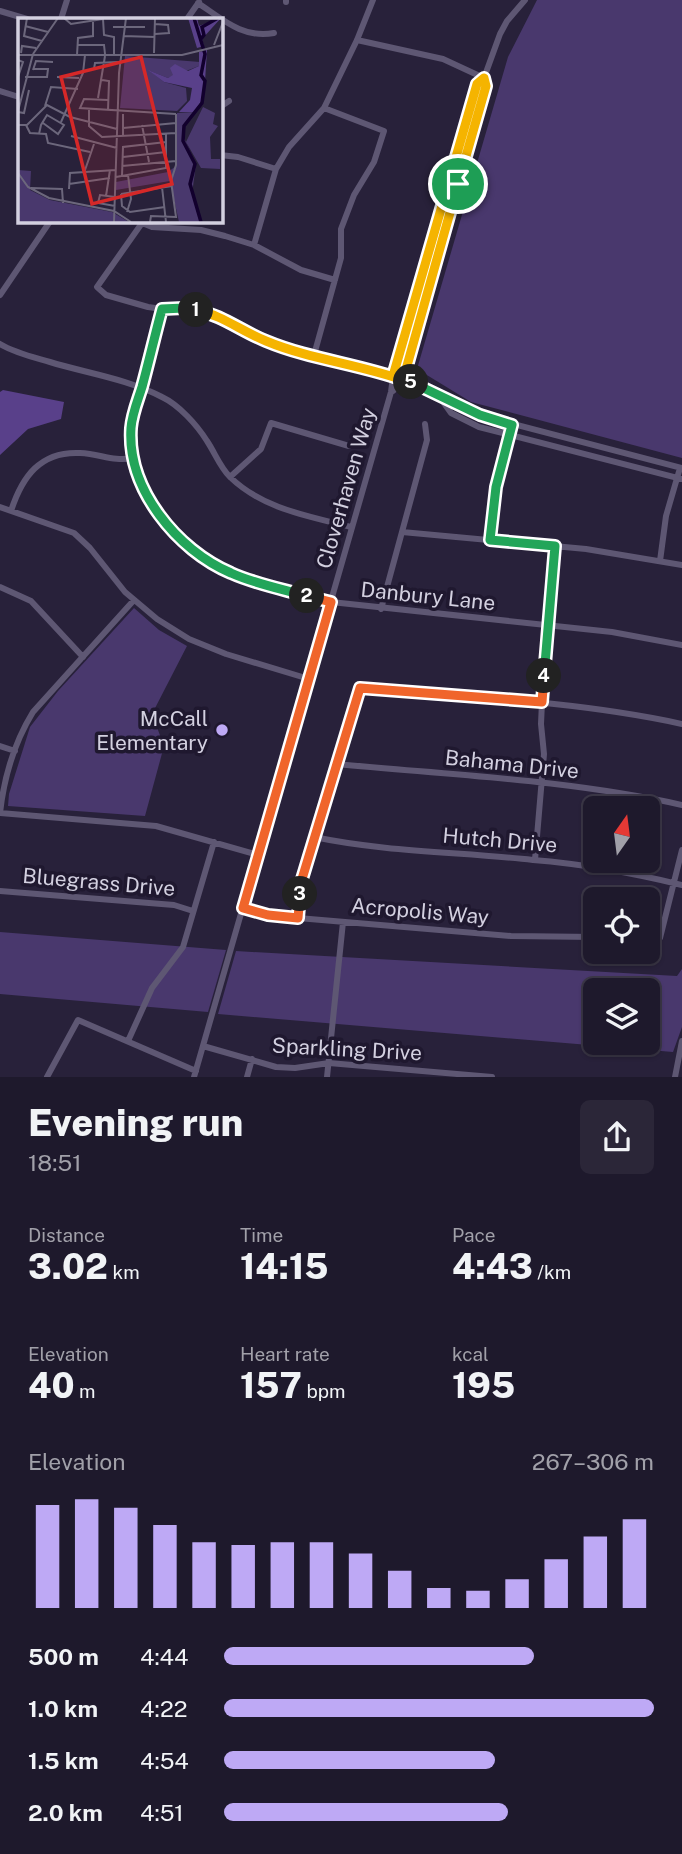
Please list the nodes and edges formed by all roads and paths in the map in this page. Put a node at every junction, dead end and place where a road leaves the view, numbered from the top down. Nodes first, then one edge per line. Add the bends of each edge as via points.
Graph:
1 (67, 0) edge
2 (373, 0) edge
3 (525, 0) edge
4 (199, 1) edge
5 (0, 11) edge
6 (24, 18) edge
7 (61, 18) edge
8 (188, 18) edge
9 (220, 18) edge
10 (222, 19) edge
11 (274, 33) dead end
12 (357, 40) junction
13 (484, 78) junction
14 (0, 90) edge
15 (18, 97) edge
16 (229, 100) dead end
17 (222, 105) edge
18 (324, 108) junction
19 (222, 155) edge
20 (276, 169) junction
21 (50, 222) edge
22 (254, 245) junction
23 (335, 280) junction
24 (0, 295) edge
25 (162, 309) junction
26 (0, 344) edge
27 (314, 355) junction
28 (393, 376) junction
29 (403, 380) junction
30 (141, 388) junction
31 (391, 392) junction
32 (440, 397) junction
33 (425, 424) dead end
34 (512, 425) junction
35 (509, 437) junction
36 (349, 446) dead end
37 (135, 458) junction
38 (681, 468) edge
39 (230, 477) junction
40 (680, 478) edge
41 (0, 507) edge
42 (11, 511) junction
43 (351, 527) junction
44 (402, 532) junction
45 (490, 540) junction
46 (555, 546) junction
47 (660, 561) junction
48 (682, 565) edge
49 (0, 587) edge
50 (134, 600) junction
51 (331, 602) junction
52 (381, 609) junction
53 (550, 626) junction
54 (682, 645) edge
55 (83, 657) junction
56 (309, 678) junction
57 (542, 702) junction
58 (682, 724) edge
59 (0, 746) edge
60 (15, 751) junction
61 (337, 764) junction
62 (541, 783) junction
63 (682, 805) edge
64 (0, 813) edge
65 (314, 837) junction
66 (214, 842) junction
67 (682, 850) edge
68 (258, 855) junction
69 (535, 860) junction
70 (678, 884) edge
71 (0, 891) edge
72 (243, 908) junction
73 (194, 911) junction
74 (298, 918) junction
75 (343, 922) junction
76 (583, 937) edge
77 (660, 939) edge
78 (128, 1041) junction
79 (682, 1041) edge
80 (203, 1046) junction
81 (252, 1059) junction
82 (329, 1063) junction
83 (195, 1074) edge
84 (422, 1074) edge
85 (47, 1077) edge
86 (247, 1077) edge
87 (327, 1077) edge
88 (492, 1077) edge
89 (676, 1077) edge

1 - 7 street
2 - 12 street
3 - 13 street, Cloverhaven Way via 504,27
4 - 8 street
4 - 9 street
5 - 6 street
10 - 11 street via 259,36
12 - 13 street via 443,59
12 - 18 street
13 - 28 street, Cloverhaven Way via 477,84
13 - 29 street, Cloverhaven Way via 486,86
14 - 15 street
16 - 17 street
18 - 20 street
18 - 23 street via 384,131 341,229
19 - 20 street
20 - 22 street
21 - 24 street
22 - 23 street via 285,263
22 - 25 street via 201,230 142,223 97,287 106,295
23 - 27 street
25 - 27 street via 206,312 265,341
25 - 30 street, Danbury Lane
26 - 30 street
27 - 28 street
28 - 29 street
28 - 31 street, Cloverhaven Way
29 - 31 street, Cloverhaven Way
29 - 32 street
30 - 37 street, Danbury Lane via 131,426
30 - 39 street via 164,398 185,415
31 - 43 street, Cloverhaven Way
32 - 34 street
32 - 35 street via 451,413
33 - 44 street via 427,440
34 - 35 street
34 - 38 street
35 - 40 street
35 - 45 street via 496,487
36 - 39 street via 271,423 261,449
37 - 42 street via 113,460 79,453 56,456 27,475
37 - 51 street, Danbury Lane via 149,499 163,521 200,556 240,578
38 - 40 street
39 - 43 street via 276,508
40 - 47 street via 666,516
41 - 42 street
42 - 50 street via 74,533
43 - 51 street, Cloverhaven Way
44 - 45 street
44 - 52 street
45 - 46 street
46 - 47 street
46 - 53 street
47 - 48 street
49 - 55 street via 31,601
50 - 55 street
50 - 56 street via 157,620 206,647
51 - 52 street, Danbury Lane
51 - 56 street, Cloverhaven Way
52 - 53 street, Danbury Lane
53 - 54 street, Danbury Lane
53 - 57 street
55 - 60 street via 33,712
56 - 68 street, Cloverhaven Way
57 - 58 street
57 - 61 street via 360,688
57 - 62 street
59 - 60 street
60 - 64 street
61 - 62 street, Bahama Drive
61 - 65 street
62 - 63 street, Bahama Drive
62 - 69 street
64 - 66 street via 156,826
65 - 69 street, Hutch Drive via 370,847
65 - 74 street via 302,879
66 - 68 street
66 - 73 street
67 - 70 street
68 - 72 street, Cloverhaven Way
69 - 70 street, Hutch Drive
70 - 77 street
71 - 73 street, Bluegrass Drive via 174,905
72 - 74 street, Acropolis Way
72 - 80 street, Cloverhaven Way
73 - 78 street via 180,953 152,988
74 - 75 street, Acropolis Way
75 - 76 street, Acropolis Way via 511,936
75 - 82 street
78 - 83 street
78 - 85 street via 78,1020
79 - 89 street
80 - 81 street, Sparkling Drive
80 - 83 street, Cloverhaven Way
81 - 82 street, Sparkling Drive via 295,1068
81 - 86 street
82 - 84 street, Sparkling Drive
82 - 87 street
84 - 88 street, Sparkling Drive

